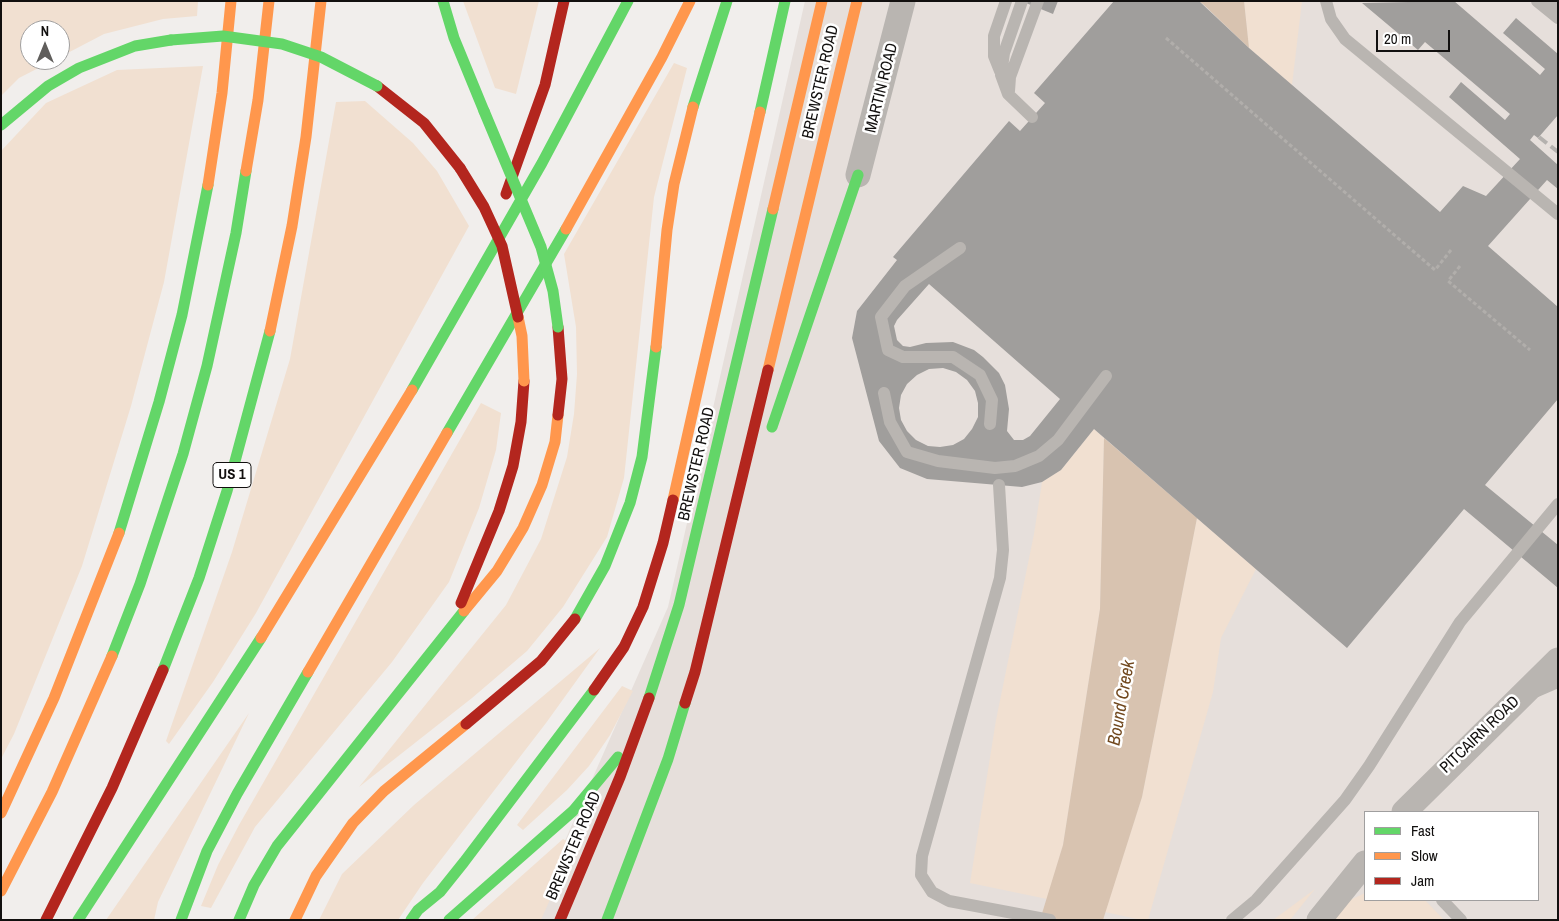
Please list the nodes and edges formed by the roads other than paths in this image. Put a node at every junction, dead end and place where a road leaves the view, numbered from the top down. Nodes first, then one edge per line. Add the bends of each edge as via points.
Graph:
1 (231, 1) edge
2 (269, 1) edge
3 (321, 1) edge
4 (443, 1) edge
5 (564, 1) edge
6 (628, 1) edge
7 (690, 1) edge
8 (727, 1) edge
9 (786, 1) edge
10 (822, 1) edge
11 (857, 1) edge
12 (903, 1) edge
13 (1006, 1) edge
14 (1022, 1) edge
15 (1038, 1) edge
16 (1326, 1) edge
17 (1537, 1) edge
18 (1554, 1) edge
19 (1558, 5) edge
20 (1558, 18) edge
21 (1001, 75) junction
22 (1008, 94) junction
23 (1032, 116) dead end
24 (1, 125) edge
25 (788, 148) junction
26 (858, 175) junction
27 (817, 188) junction
28 (838, 189) dead end
29 (1558, 214) edge
30 (960, 248) dead end
31 (428, 363) junction
32 (1106, 376) dead end
33 (884, 393) dead end
34 (990, 424) dead end
35 (769, 434) dead end
36 (753, 480) dead end
37 (999, 484) dead end
38 (1558, 504) edge
39 (718, 582) junction
40 (450, 630) junction
41 (1558, 660) edge
42 (1558, 682) edge
43 (649, 698) junction
44 (1514, 702) junction
45 (1405, 811) edge
46 (1, 813) edge
47 (1364, 865) edge
48 (1356, 884) edge
49 (1, 891) edge
50 (440, 892) junction
51 (1443, 901) edge
52 (433, 916) dead end
53 (46, 920) edge
54 (78, 920) edge
55 (180, 920) edge
56 (239, 920) edge
57 (295, 920) edge
58 (411, 920) edge
59 (449, 920) edge
60 (560, 920) edge
61 (607, 920) edge
62 (1050, 920) edge
63 (1232, 920) edge
64 (1318, 920) edge
65 (1461, 920) edge

1 - 46 main road via 222,93 201,225 159,402 120,530 92,607
2 - 49 main road via 257,109 236,234 207,366 182,454 140,584 107,668 52,792
3 - 53 main road, US 1 via 306,137 292,226 274,315 230,482 196,586 150,704
4 - 40 main road, bridge via 454,38 541,247 553,291 562,361 555,442 542,485 508,555
5 - 31 main road via 552,61 530,132 467,282
6 - 31 main road via 533,179
7 - 55 main road via 599,172 237,794 204,858
8 - 57 main road via 694,103 674,184 642,457 630,504 605,566 571,625 541,661 384,791 353,823 316,876
9 - 50 main road via 663,543 643,607 612,665
10 - 25 main road, BREWSTER ROAD
11 - 27 main road, BREWSTER ROAD
12 - 26 street, MARTIN ROAD
13 - 21 lane via 994,36 994,56
14 - 21 lane via 1004,53
15 - 22 lane via 1010,78
16 - 29 lane via 1331,19 1345,39
17 - 20 lane
18 - 19 street
21 - 22 lane
22 - 23 lane
24 - 40 main road, bridge via 48,86 79,68 135,46 223,36 282,44 321,57 377,86 424,123 460,168 487,213 508,268 522,336 524,381 518,443 491,532
25 - 27 main road via 798,173
25 - 43 main road, BREWSTER ROAD via 688,573
26 - 28 main road
26 - 35 main road
27 - 39 main road, BREWSTER ROAD
30 - 34 lane via 905,286 880,317 888,350 903,357 953,356 980,375 992,400
31 - 54 main road via 240,672
32 - 33 lane via 1058,440 1039,456 1015,466 995,468 938,461 907,452 890,422
36 - 39 main road
37 - 62 lane via 1003,550 1000,578 921,866 925,884 948,901
38 - 63 lane via 1465,614 1357,783 1302,850 1256,900
39 - 61 main road, BREWSTER ROAD via 668,759
40 - 56 main road via 276,846
41 - 44 street, PITCAIRN ROAD
42 - 44 lane
43 - 59 main road via 625,746 586,796
43 - 60 main road, BREWSTER ROAD via 609,805
44 - 45 street, PITCAIRN ROAD
47 - 48 street
48 - 64 street
50 - 52 main road
50 - 58 main road
51 - 65 lane

